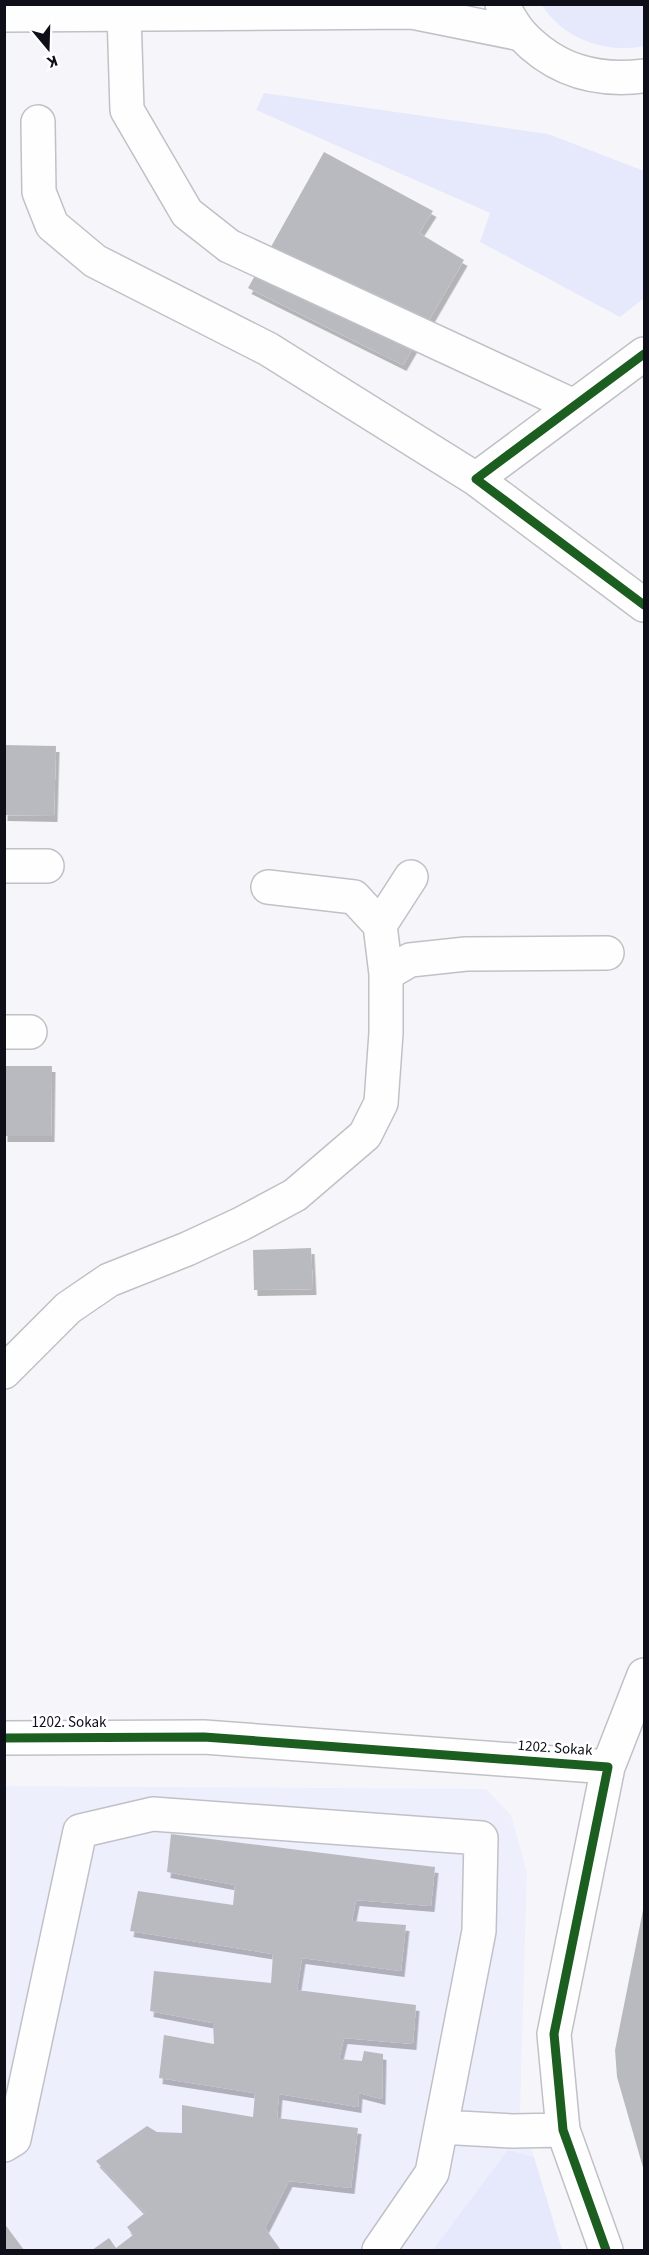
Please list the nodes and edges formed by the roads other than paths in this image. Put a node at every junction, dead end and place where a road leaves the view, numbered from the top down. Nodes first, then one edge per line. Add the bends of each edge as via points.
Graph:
1 (502, 4) edge
2 (124, 14) junction
3 (4, 15) edge
4 (521, 34) junction
5 (645, 76) edge
6 (38, 122) dead end
7 (645, 354) edge
8 (574, 406) junction
9 (476, 479) junction
10 (645, 605) edge
11 (4, 866) edge
12 (47, 866) dead end
13 (411, 877) dead end
14 (268, 887) dead end
15 (381, 925) junction
16 (607, 953) dead end
17 (386, 974) junction
18 (4, 1372) edge
19 (645, 1675) edge
20 (4, 1738) edge
21 (608, 1767) junction
22 (441, 2127) junction
23 (563, 2130) junction
24 (4, 2145) edge
25 (379, 2250) edge
26 (606, 2250) edge

1 - 4 main road
2 - 3 main road
2 - 4 main road via 412,12
2 - 8 main road via 127,110 187,213 229,246
4 - 5 main road via 549,58 582,74 619,79
6 - 9 main road via 39,192 52,225 95,261 268,349
7 - 8 main road
8 - 9 main road
9 - 10 main road
11 - 12 main road
13 - 15 main road
14 - 15 main road via 354,897
15 - 17 main road
16 - 17 main road via 466,954 410,960
17 - 18 main road via 381,1103 365,1135 295,1195 187,1249 109,1280 68,1308
19 - 21 main road
20 - 21 main road, 1202. Sokak via 204,1737
21 - 23 main road, 1202. Sokak via 554,2034
22 - 23 main road
22 - 24 main road via 479,1931 481,1838 153,1814 80,1831 14,2139
22 - 25 main road via 432,2173
23 - 26 main road, 1202. Sokak

